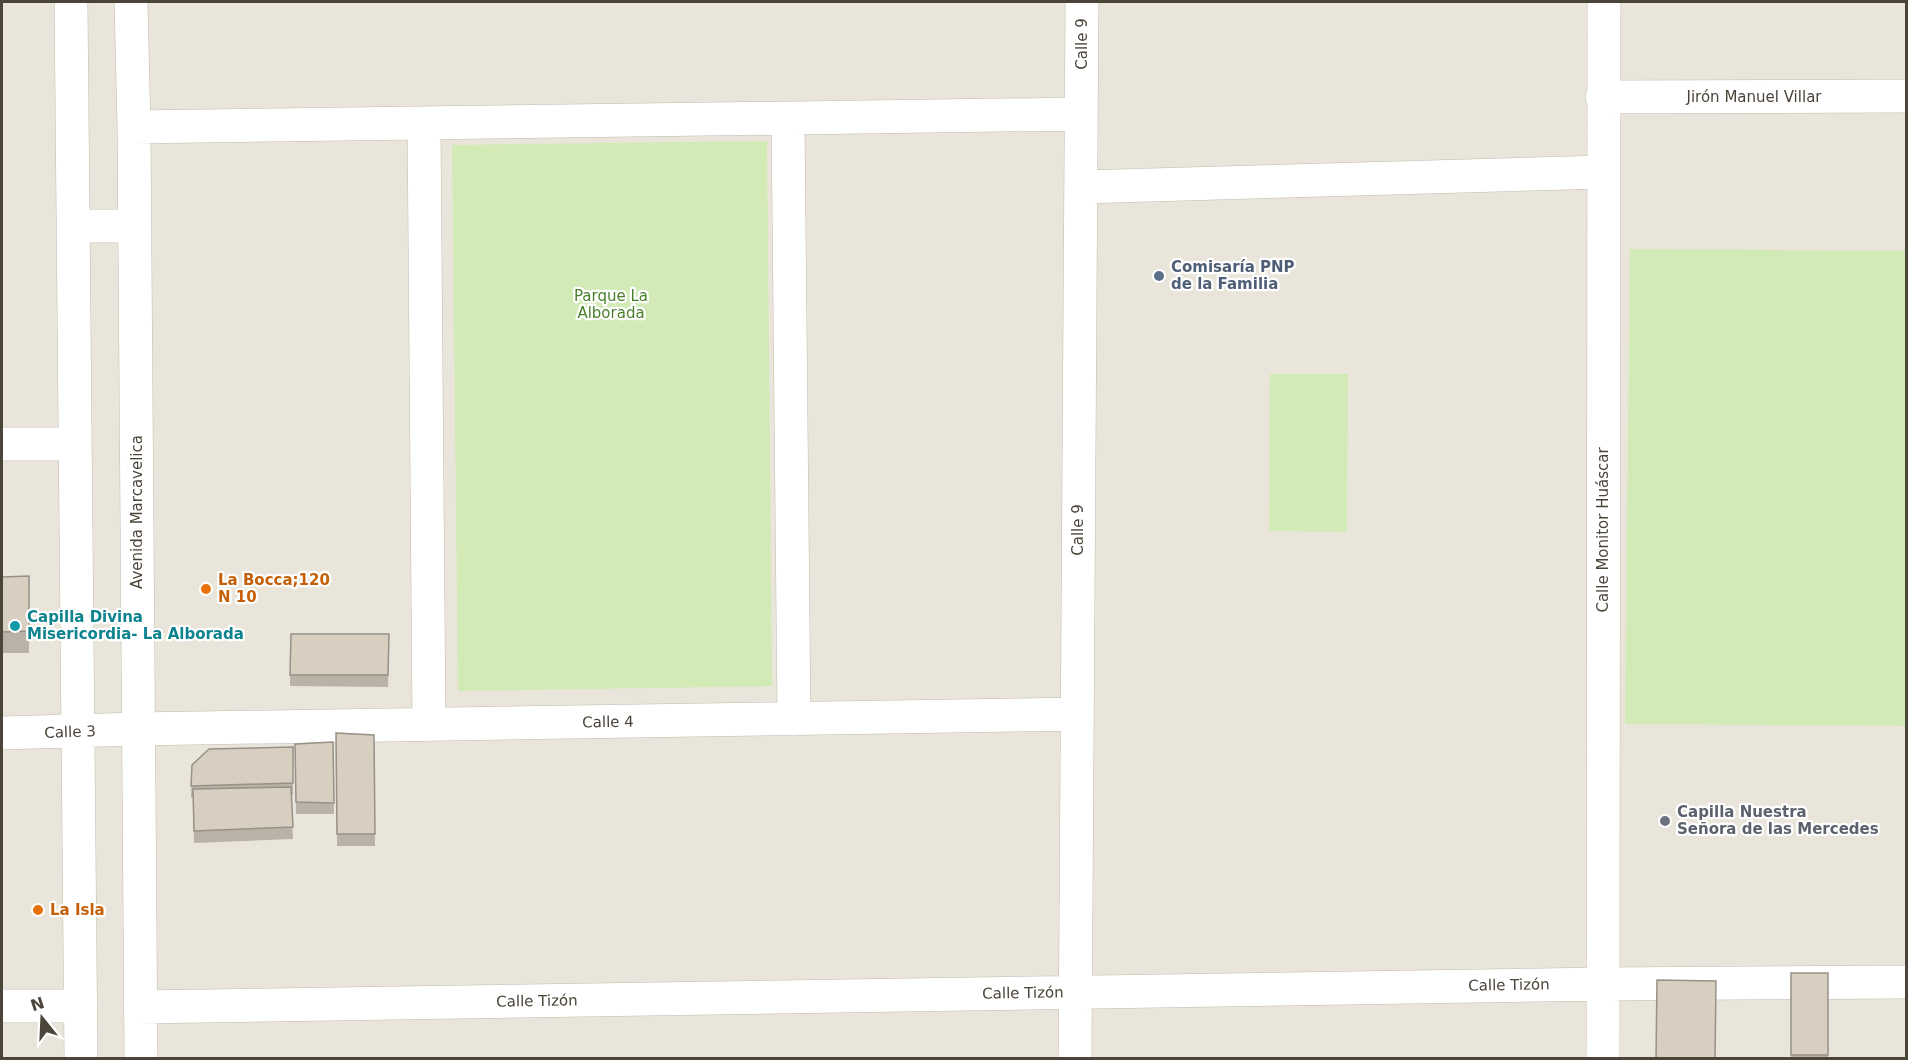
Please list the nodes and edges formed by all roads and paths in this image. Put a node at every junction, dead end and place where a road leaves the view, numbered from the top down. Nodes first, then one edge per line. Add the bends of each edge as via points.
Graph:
1 (71, 2) edge
2 (131, 2) edge
3 (1082, 2) edge
4 (1604, 2) edge
5 (1906, 96) edge
6 (1602, 97) junction
7 (1081, 114) junction
8 (788, 119) junction
9 (424, 124) junction
10 (134, 127) junction
11 (1603, 172) junction
12 (1081, 187) junction
13 (73, 226) junction
14 (135, 226) junction
15 (2, 444) edge
16 (75, 444) junction
17 (1077, 714) junction
18 (794, 719) junction
19 (429, 725) junction
20 (138, 729) junction
21 (77, 732) junction
22 (2, 733) edge
23 (1906, 982) edge
24 (1603, 984) junction
25 (1075, 992) junction
26 (2, 1006) edge
27 (81, 1006) junction
28 (140, 1007) junction
29 (81, 1059) edge
30 (141, 1059) edge
31 (1075, 1059) edge
32 (1603, 1059) edge

1 - 13 street
2 - 10 street, Avenida Marcavelica
3 - 7 street, Calle 9
4 - 6 street, Calle Monitor Huáscar
5 - 6 street, Jirón Manuel Villar
6 - 11 street, Calle Monitor Huáscar
7 - 8 street
7 - 12 street, Calle 9
8 - 9 street
8 - 18 street
9 - 10 street
9 - 19 street
10 - 14 street, Avenida Marcavelica
11 - 12 street
11 - 24 street, Calle Monitor Huáscar
12 - 17 street, Calle 9
13 - 14 street
13 - 16 street
14 - 20 street, Avenida Marcavelica
15 - 16 street
16 - 21 street
17 - 18 street, Calle 4
17 - 25 street, Calle 9
18 - 19 street, Calle 4
19 - 20 street, Calle 4
20 - 21 street, Calle 3
20 - 28 street, Avenida Marcavelica
21 - 22 street, Calle 3
21 - 27 street
23 - 24 street, Calle Tizón
24 - 25 street, Calle Tizón
24 - 32 street, Calle Monitor Huáscar
25 - 28 street, Calle Tizón
25 - 31 street, Calle 9
26 - 27 street
27 - 29 street
28 - 30 street, Avenida Marcavelica

